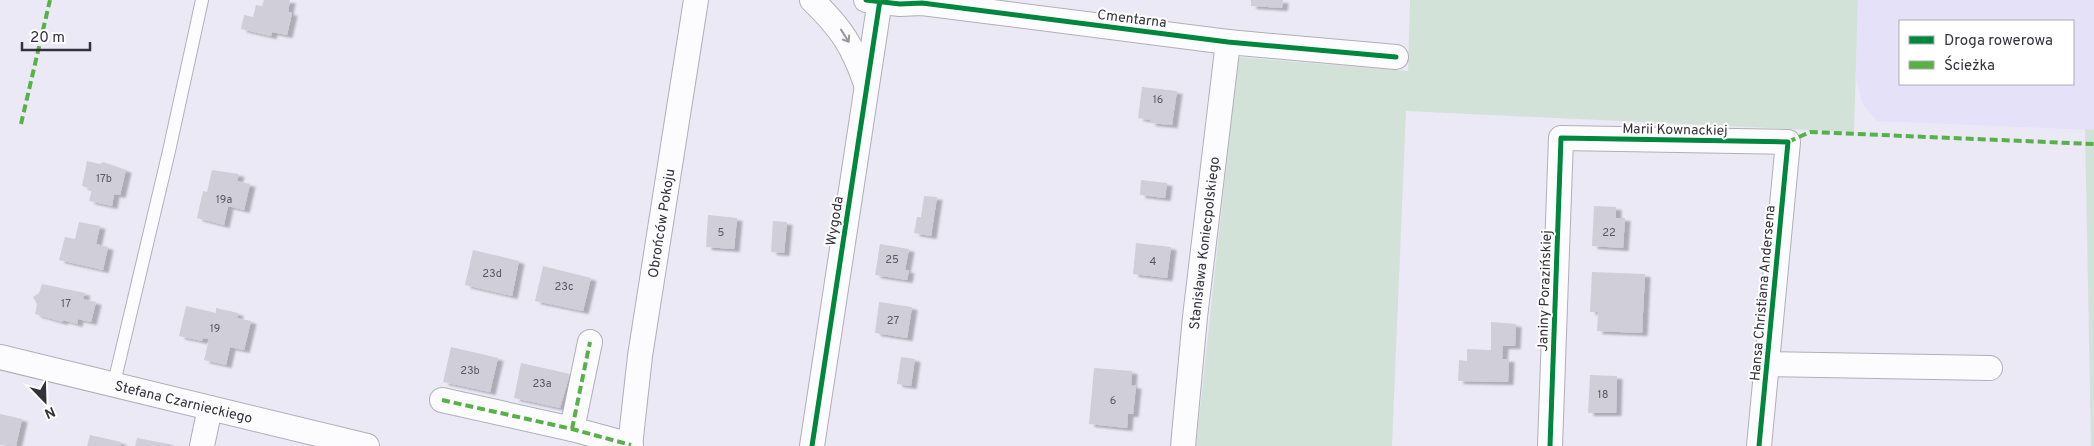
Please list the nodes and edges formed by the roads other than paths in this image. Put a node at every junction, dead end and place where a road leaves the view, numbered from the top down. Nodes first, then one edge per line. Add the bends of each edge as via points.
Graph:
1 (202, 0) edge
2 (696, 0) edge
3 (812, 0) edge
4 (875, 1) edge
5 (1228, 42) junction
6 (1396, 58) dead end
7 (866, 85) junction
8 (1561, 138) joint
9 (1788, 142) joint
10 (590, 342) dead end
11 (0, 357) edge
12 (1767, 364) junction
13 (1990, 368) dead end
14 (114, 384) junction
15 (442, 400) dead end
16 (210, 408) junction
17 (572, 428) junction
18 (631, 445) edge
19 (202, 446) edge
20 (367, 446) edge
21 (812, 446) edge
22 (1183, 446) edge
23 (1550, 446) edge
24 (1759, 446) edge

1 - 14 lane
2 - 18 street, Obrońców Pokoju via 640,356
3 -> 7 street via 842,32 857,58
4 - 5 street, Cmentarna via 922,3
4 - 7 street, Wygoda
5 - 6 street, Cmentarna
5 - 22 street, Stanisława Koniecpolskiego
7 - 21 street, Wygoda
8 - 9 street, Marii Kownackiej
8 - 23 street, Janiny Porazińskiej
9 - 12 street, Hansa Christiana Andersena
10 - 17 street
11 - 14 street, Stefana Czarnieckiego
12 - 13 street, Hansa Christiana Andersena
12 - 24 street, Hansa Christiana Andersena
14 - 16 street, Stefana Czarnieckiego
15 - 17 street
16 - 19 street
16 - 20 street, Stefana Czarnieckiego
17 - 18 street

